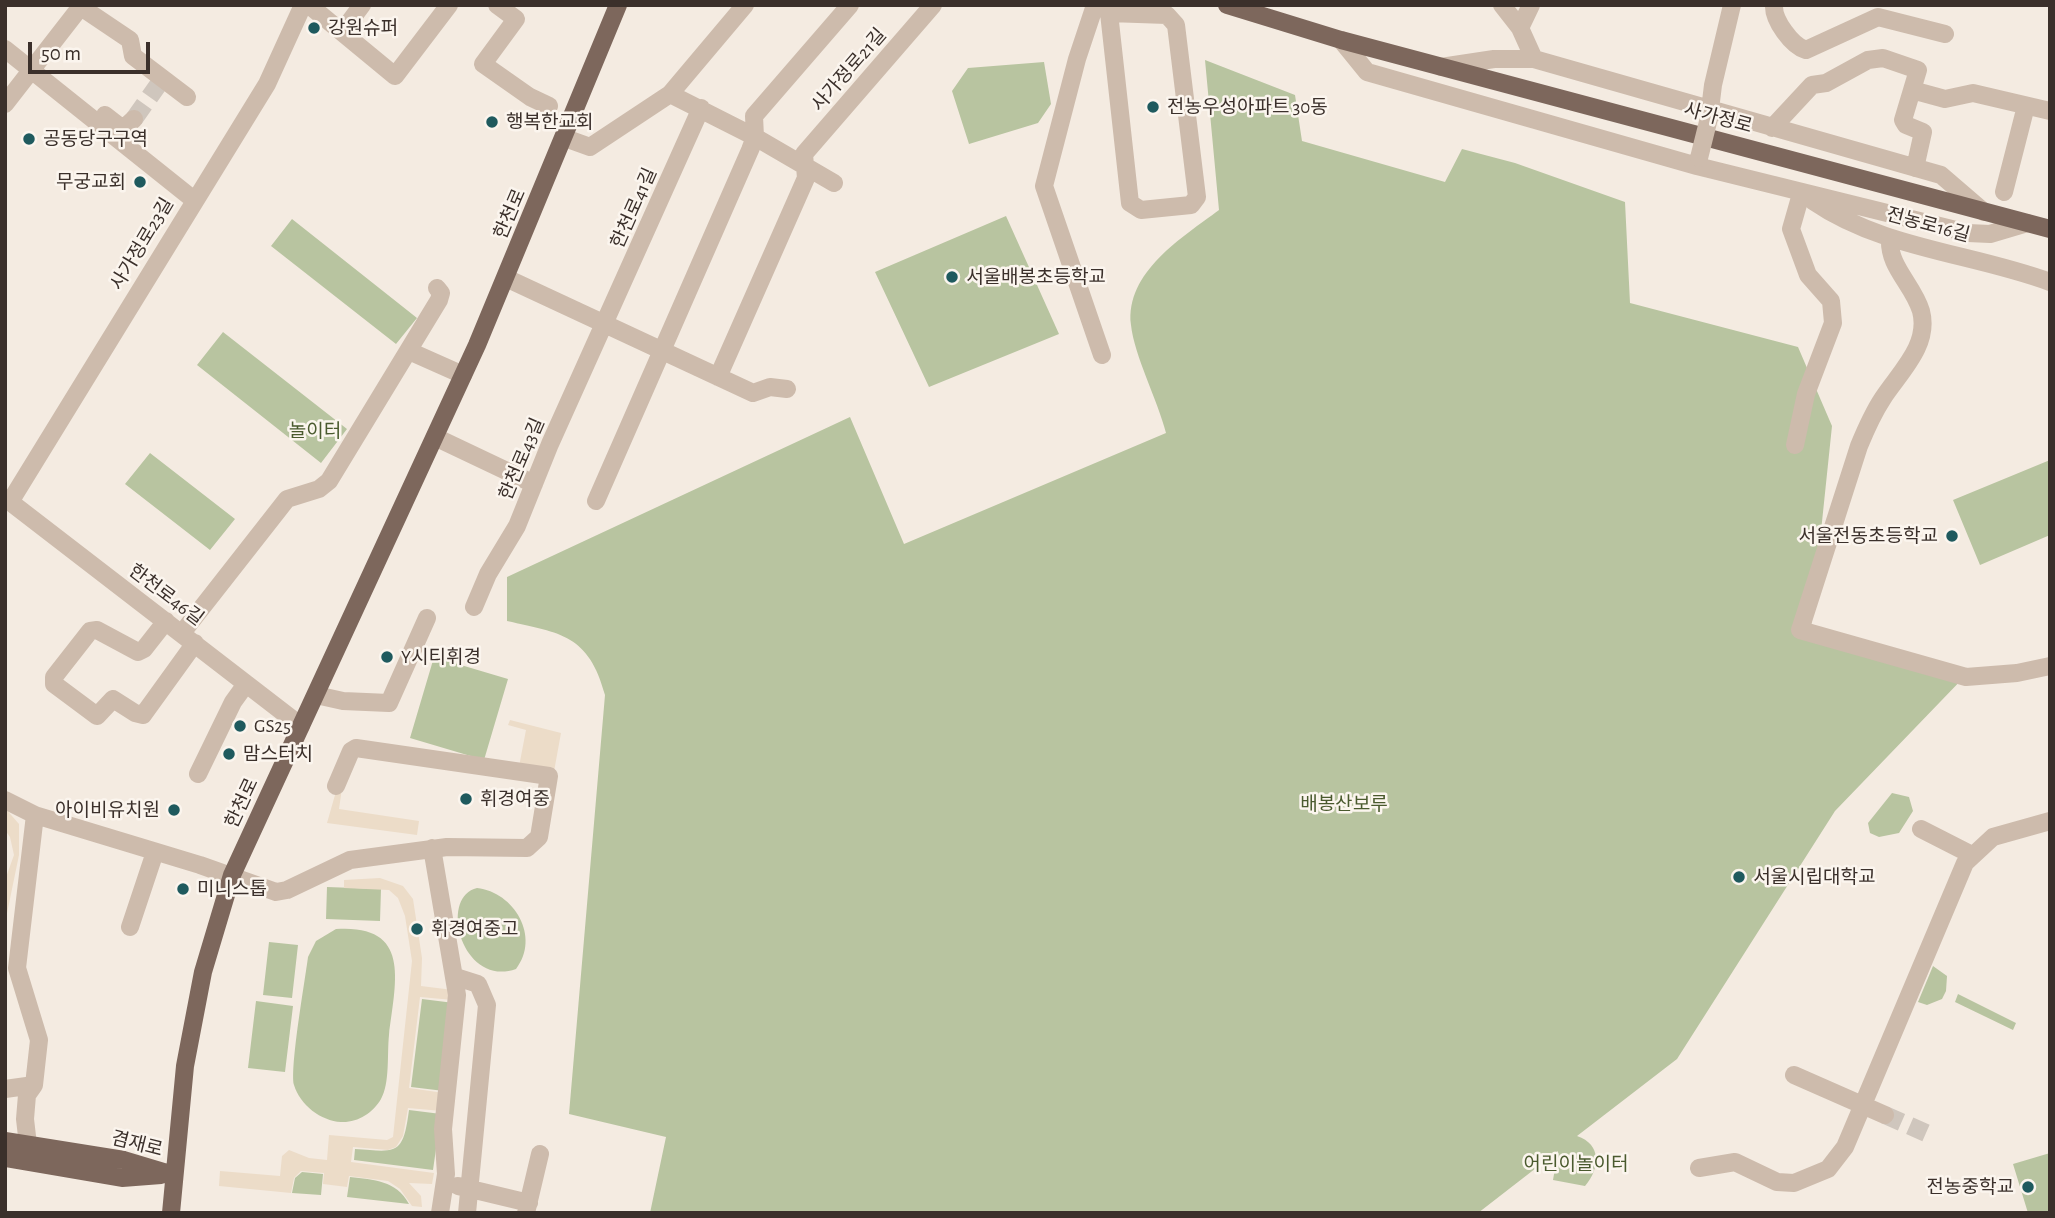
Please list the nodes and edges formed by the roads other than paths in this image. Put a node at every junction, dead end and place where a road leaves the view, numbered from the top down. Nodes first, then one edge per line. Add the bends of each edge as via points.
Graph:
1 (303, 5) edge
2 (309, 5) edge
3 (362, 5) edge
4 (449, 5) edge
5 (497, 5) edge
6 (618, 5) edge
7 (745, 5) edge
8 (850, 5) edge
9 (933, 5) edge
10 (1227, 5) edge
11 (1502, 5) edge
12 (1531, 5) edge
13 (1732, 5) edge
14 (1774, 5) edge
15 (82, 6) edge
16 (1105, 8) edge
17 (1520, 28) junction
18 (342, 32) junction
19 (1945, 34) dead end
20 (1341, 40) junction
21 (5, 50) edge
22 (1534, 59) junction
23 (1441, 67) junction
24 (32, 70) junction
25 (1912, 90) junction
26 (670, 94) junction
27 (187, 97) dead end
28 (88, 102) dead end
29 (5, 104) edge
30 (549, 106) dead end
31 (2026, 106) junction
32 (701, 108) junction
33 (2050, 111) edge
34 (1710, 113) junction
35 (134, 119) dead end
36 (1772, 128) junction
37 (755, 136) junction
38 (565, 138) junction
39 (1698, 162) junction
40 (804, 166) junction
41 (1915, 168) junction
42 (834, 183) dead end
43 (2004, 192) dead end
44 (1801, 194) junction
45 (194, 200) junction
46 (1984, 212) junction
47 (2027, 223) junction
48 (2050, 229) edge
49 (1889, 238) junction
50 (506, 278) junction
51 (2050, 282) edge
52 (437, 288) dead end
53 (604, 324) junction
54 (408, 351) junction
55 (661, 352) junction
56 (1102, 355) dead end
57 (463, 376) junction
58 (718, 377) junction
59 (787, 389) dead end
60 (435, 437) junction
61 (1795, 445) dead end
62 (534, 484) junction
63 (7, 500) edge
64 (596, 501) dead end
65 (474, 607) dead end
66 (427, 618) dead end
67 (166, 621) junction
68 (189, 638) junction
69 (2050, 666) edge
70 (246, 684) junction
71 (316, 695) junction
72 (301, 726) junction
73 (198, 774) dead end
74 (336, 786) dead end
75 (5, 800) edge
76 (35, 815) junction
77 (2050, 821) edge
78 (1921, 829) dead end
79 (432, 848) junction
80 (155, 852) junction
81 (1972, 855) junction
82 (232, 876) junction
83 (130, 927) dead end
84 (456, 977) junction
85 (1794, 1074) dead end
86 (34, 1085) junction
87 (5, 1089) edge
88 (1862, 1105) junction
89 (1885, 1115) tunnel mouth
90 (5, 1141) edge
91 (28, 1145) junction
92 (540, 1154) dead end
93 (5, 1158) edge
94 (1699, 1168) dead end
95 (174, 1175) junction
96 (444, 1183) junction
97 (470, 1189) junction
98 (527, 1208) edge
99 (171, 1213) edge
100 (440, 1213) edge
101 (467, 1213) edge

1 - 45 street, 사가정로23길 via 267,84
2 - 18 street
3 - 18 street
4 - 18 street via 395,76
5 - 30 street via 516,19 483,64
6 - 38 main road, 한천로
7 - 26 street
8 - 37 street via 754,116
9 - 40 street, 사가정로21길 via 804,154
10 - 20 main road, 사가정로
11 - 17 street
12 - 17 street
13 - 34 street
14 - 19 street via 1776,16 1796,45 1807,50 1878,17
15 - 24 street
15 - 27 street via 130,40 135,58
16 - 16 street via 1130,203 1141,211 1191,205 1197,197 1176,25 1167,15
16 - 56 street via 1077,59 1044,186
17 - 22 street
20 - 23 main road, 사가정로
20 - 39 street via 1367,72
21 - 24 street
22 - 23 street, 사가정로
22 - 34 street, 사가정로
23 - 46 main road, 사가정로
24 - 29 street
24 - 45 street
25 - 31 street via 1945,99 1968,92
25 - 36 street, 사가정로 via 1916,68 1873,58 1826,83 1812,85
25 - 41 street, 사가정로 via 1903,120 1923,132
26 - 32 street
26 - 38 street via 590,147
28 - 35 street via 123,129
31 - 33 street
31 - 43 street
32 - 37 street
32 - 53 street, 한천로41길
34 - 36 street, 사가정로
34 - 39 street, bridge
36 - 41 street, 사가정로
37 - 40 street
37 - 55 street
38 - 50 main road, 한천로
39 - 44 street
40 - 42 street
40 - 58 street via 806,177
41 - 46 street, 사가정로 via 1941,175
44 - 47 street via 1968,233 1990,234
44 - 49 street, 전농로16길 via 1837,216
44 - 61 street via 1791,229 1808,275 1831,300 1833,323 1806,394
45 - 63 street, 사가정로23길
46 - 47 main road, 사가정로
47 - 48 main road, 사가정로
49 - 51 street, 전농로16길 via 1995,263
49 - 69 street via 1892,261 1922,314 1922,332 1916,352 1870,420 1859,446 1800,630 1969,677
50 - 53 street
50 - 57 main road, 한천로
52 - 54 street via 439,300
53 - 55 street
53 - 62 street, 한천로43길
54 - 57 street
54 - 68 street via 330,481 287,499
55 - 58 street
55 - 64 street
57 - 60 main road, 한천로
58 - 59 street via 754,393 769,387
60 - 62 street
60 - 71 main road, 한천로
62 - 65 street, 한천로43길
63 - 67 street, 한천로46길
66 - 71 street via 388,703
67 - 68 street, 한천로46길
67 - 68 street via 138,652 93,630 54,677 54,684 97,716 113,699 143,715
68 - 70 street, 한천로46길
70 - 72 street, 한천로46길
70 - 73 street
71 - 72 main road, 한천로
72 - 82 main road, 한천로
74 - 79 street via 356,748 549,776 539,837 533,845
75 - 76 street
76 - 80 street
76 - 86 street via 17,968 39,1040
77 - 81 street via 1993,837
78 - 81 street
79 - 82 street via 350,860 283,891
79 - 84 street
80 - 82 street
80 - 83 street
81 - 88 street via 1957,877
82 - 95 main road, 한천로 via 185,1066
84 - 96 street via 443,1129
84 - 97 street via 478,984 487,1005
85 - 88 street
86 - 87 street
86 - 91 street via 27,1095
88 - 89 street
88 - 94 street via 1840,1157 1814,1177 1777,1182 1729,1161
90 - 91 main road, 겸재로
91 - 95 main road, 겸재로 via 124,1160
92 - 98 street
93 - 95 main road, 겸재로 via 122,1178
95 - 99 main road, 한천로
96 - 97 street
96 - 100 street
97 - 98 street
97 - 101 street

